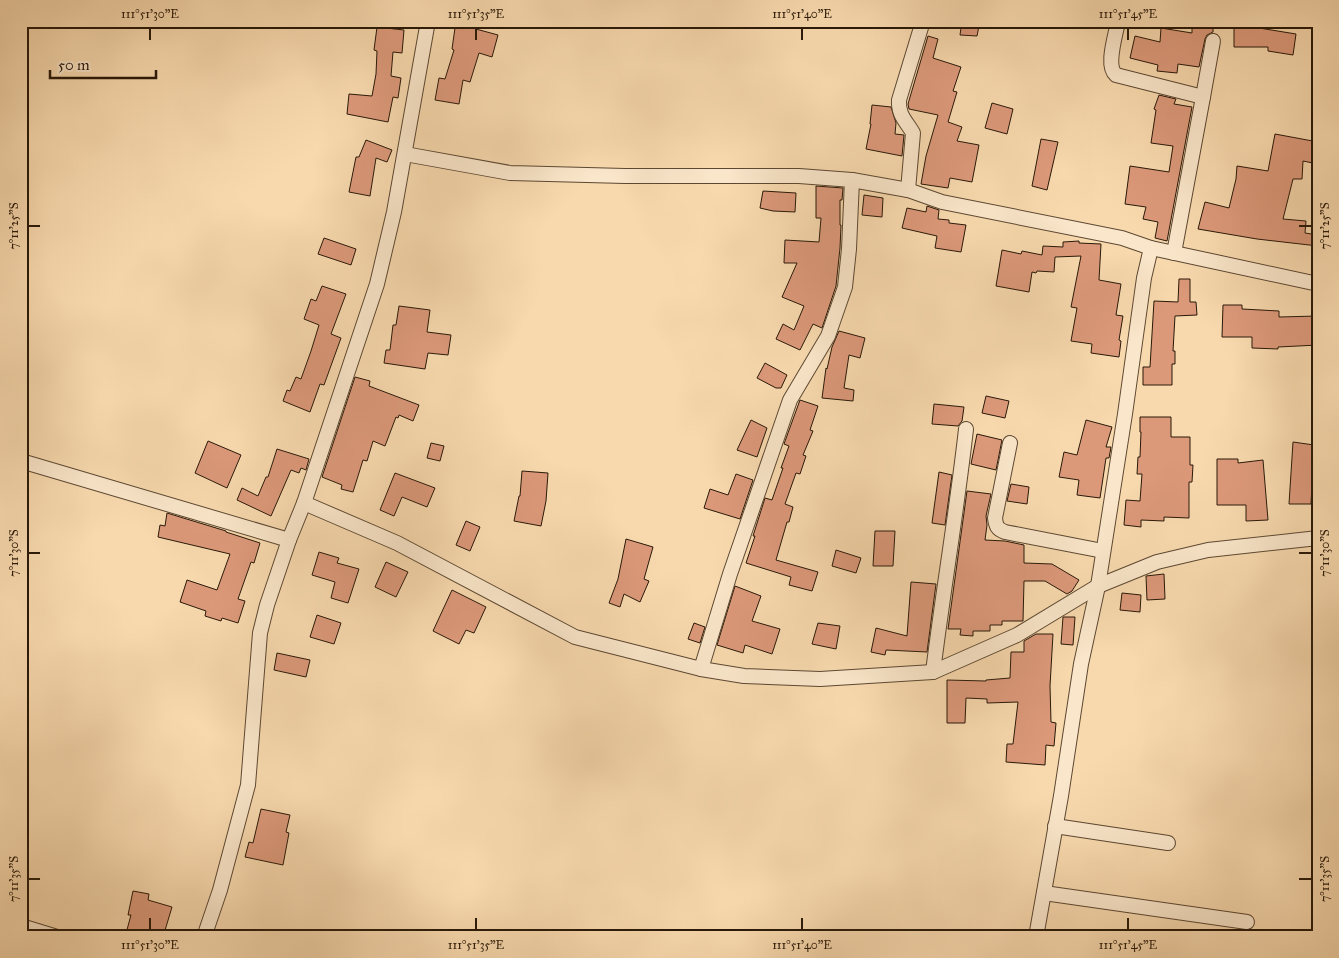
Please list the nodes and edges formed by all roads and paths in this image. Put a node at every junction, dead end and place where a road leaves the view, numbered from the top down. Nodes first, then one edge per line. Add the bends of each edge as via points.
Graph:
1 (428, 21) edge
2 (923, 21) edge
3 (1118, 21) edge
4 (1212, 41) dead end
5 (1203, 97) junction
6 (405, 154) junction
7 (852, 180) junction
8 (908, 190) junction
9 (1151, 248) junction
10 (1174, 253) junction
11 (1318, 284) edge
12 (966, 429) dead end
13 (1010, 443) dead end
14 (21, 460) edge
15 (304, 502) junction
16 (1318, 538) edge
17 (289, 540) junction
18 (1103, 551) junction
19 (1098, 586) junction
20 (701, 669) junction
21 (932, 672) junction
22 (1055, 826) junction
23 (1168, 843) dead end
24 (1044, 893) junction
25 (1247, 922) dead end
26 (21, 926) edge
27 (57, 937) edge
28 (204, 937) edge
29 (1036, 937) edge

1 - 6 street
2 - 8 street via 899,100 901,116 913,133
3 - 5 street via 1110,63 1116,75
4 - 5 street
5 - 10 street
6 - 7 street via 510,173 799,176
6 - 15 street via 377,284
7 - 8 street
7 - 20 street via 845,287 828,336 790,400
8 - 9 street via 942,202 1113,236
9 - 10 street
9 - 18 street
10 - 11 street
12 - 21 street
13 - 18 street via 995,518 998,529
14 - 17 street
15 - 17 street
15 - 20 street via 397,543 574,637
16 - 19 street via 1208,550 1157,562
17 - 28 street via 260,633 248,785
18 - 19 street
19 - 21 street via 1017,635
19 - 22 street via 1081,664
20 - 21 street via 744,676 820,679
22 - 23 street
22 - 24 street
24 - 25 street
24 - 29 street
26 - 27 street

